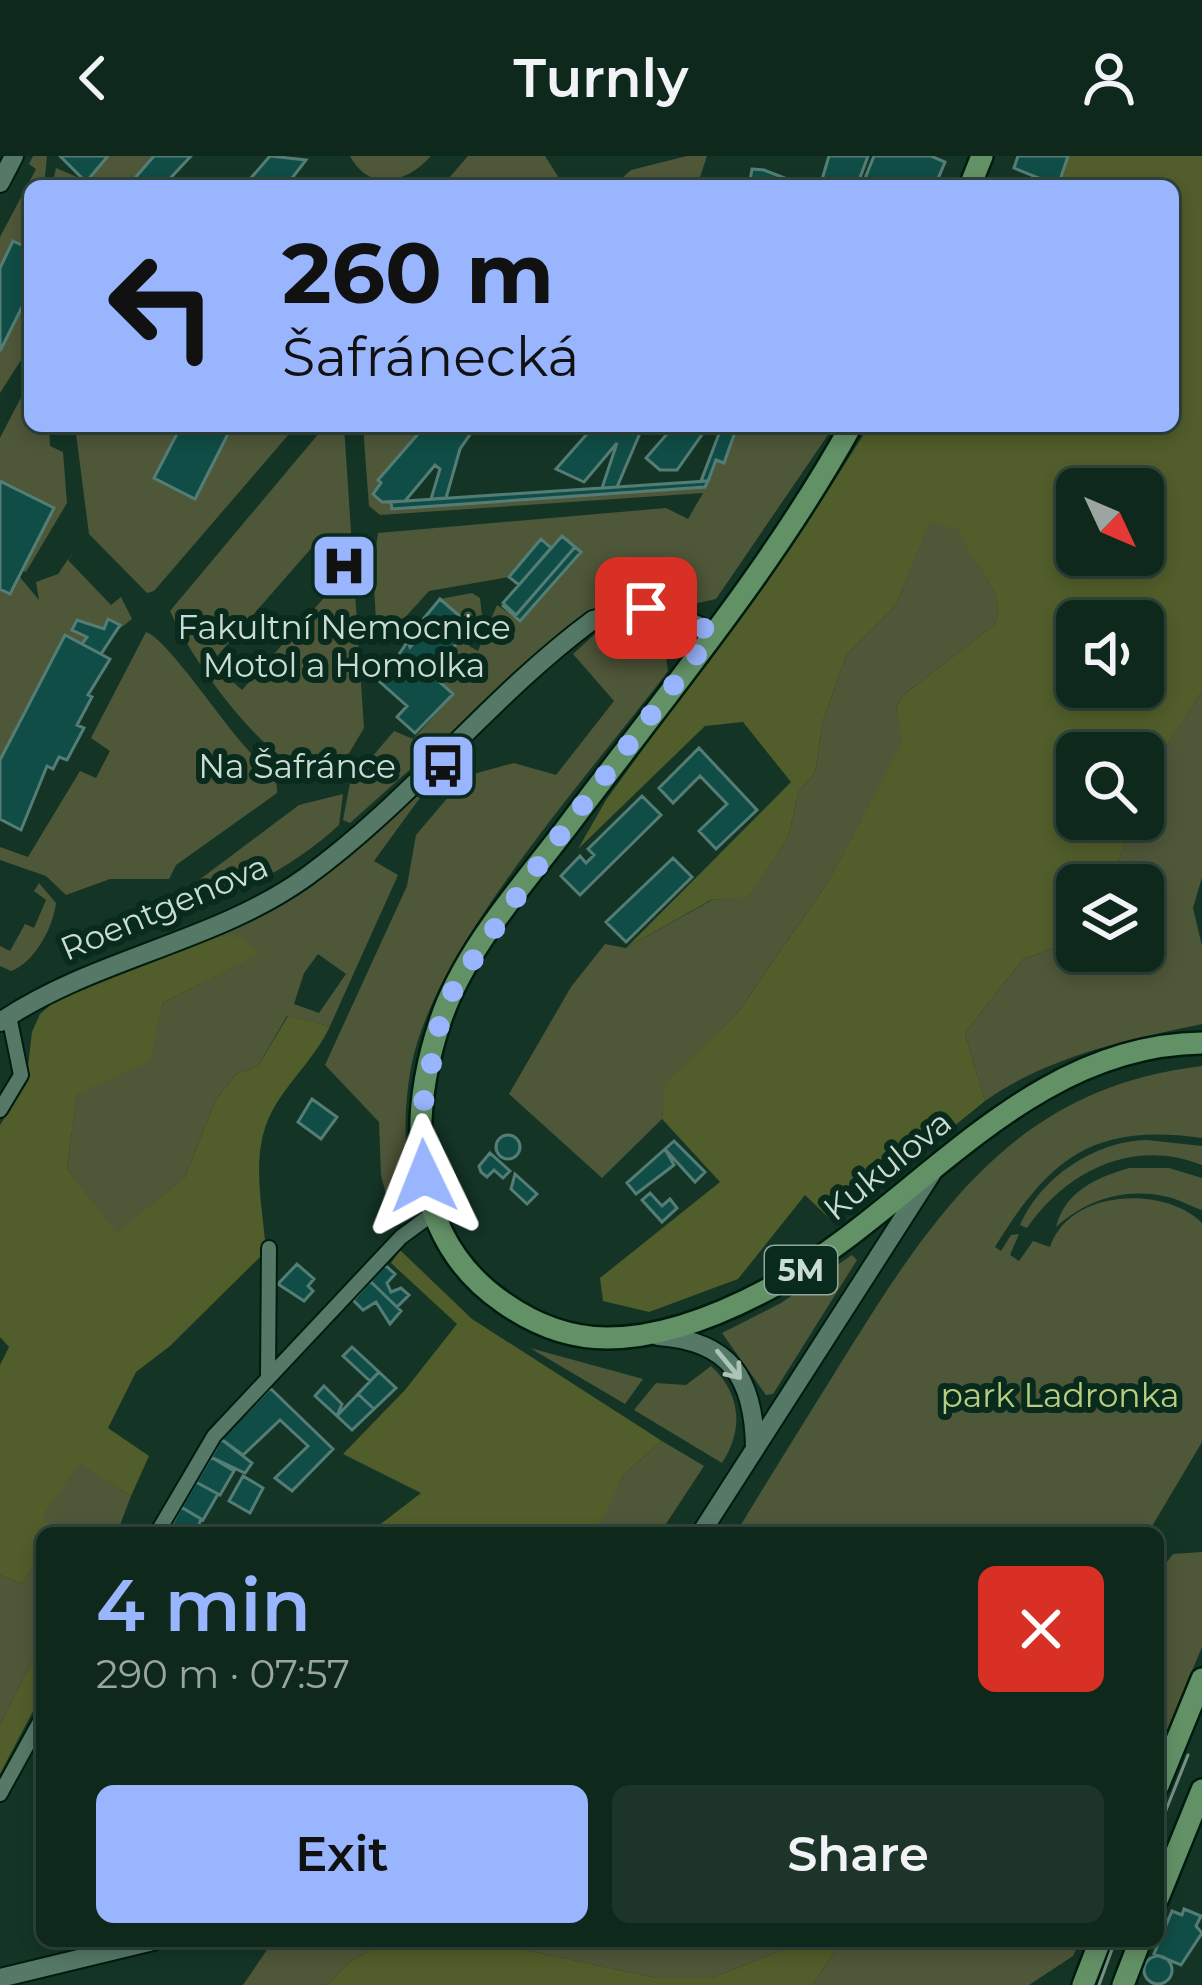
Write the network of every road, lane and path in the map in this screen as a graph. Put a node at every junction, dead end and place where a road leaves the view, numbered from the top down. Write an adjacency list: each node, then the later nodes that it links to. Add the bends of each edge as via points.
1 (14, 156): 2 (street)
2 (0, 183)
3 (847, 432): 4 (main road, Kukulova / 5M)
4 (713, 633): 5 (street, Roentgenova, via 646,608 593,620 305,878 59,985); 9 (main road, Kukulova / 5M, via 455,986 422,1110)
5 (4, 1019): 7 (street, Roentgenova, via 21,1075)
6 (1202, 1039): 8 (main road, Kukulova / 5M, via 1104,1060 1052,1082)
7 (0, 1111)
8 (935, 1169): 11 (main road, Kukulova / 5M, via 815,1262 737,1305); 13 (street)
9 (431, 1215): 11 (main road, Kukulova / 5M, via 461,1264 515,1311 583,1336); 12 (street)
10 (269, 1248): 12 (street)
11 (648, 1335): 13 (street, one-way to 13, via 715,1348 735,1366 755,1420)
12 (268, 1378): 14 (street, via 214,1436)
13 (755, 1449): 15 (street)
14 (161, 1527)
15 (705, 1527)
16 (1202, 1679): 18 (main road)
17 (36, 1729): 20 (street)
18 (1164, 1771)
19 (1202, 1790): 21 (main road)
20 (0, 1794)
21 (1164, 1883)
22 (128, 1947): 25 (street)
23 (1098, 1947): 27 (main road)
24 (1138, 1947): 26 (main road)
25 (0, 1978)
26 (1120, 1984)
27 (1083, 1985)

